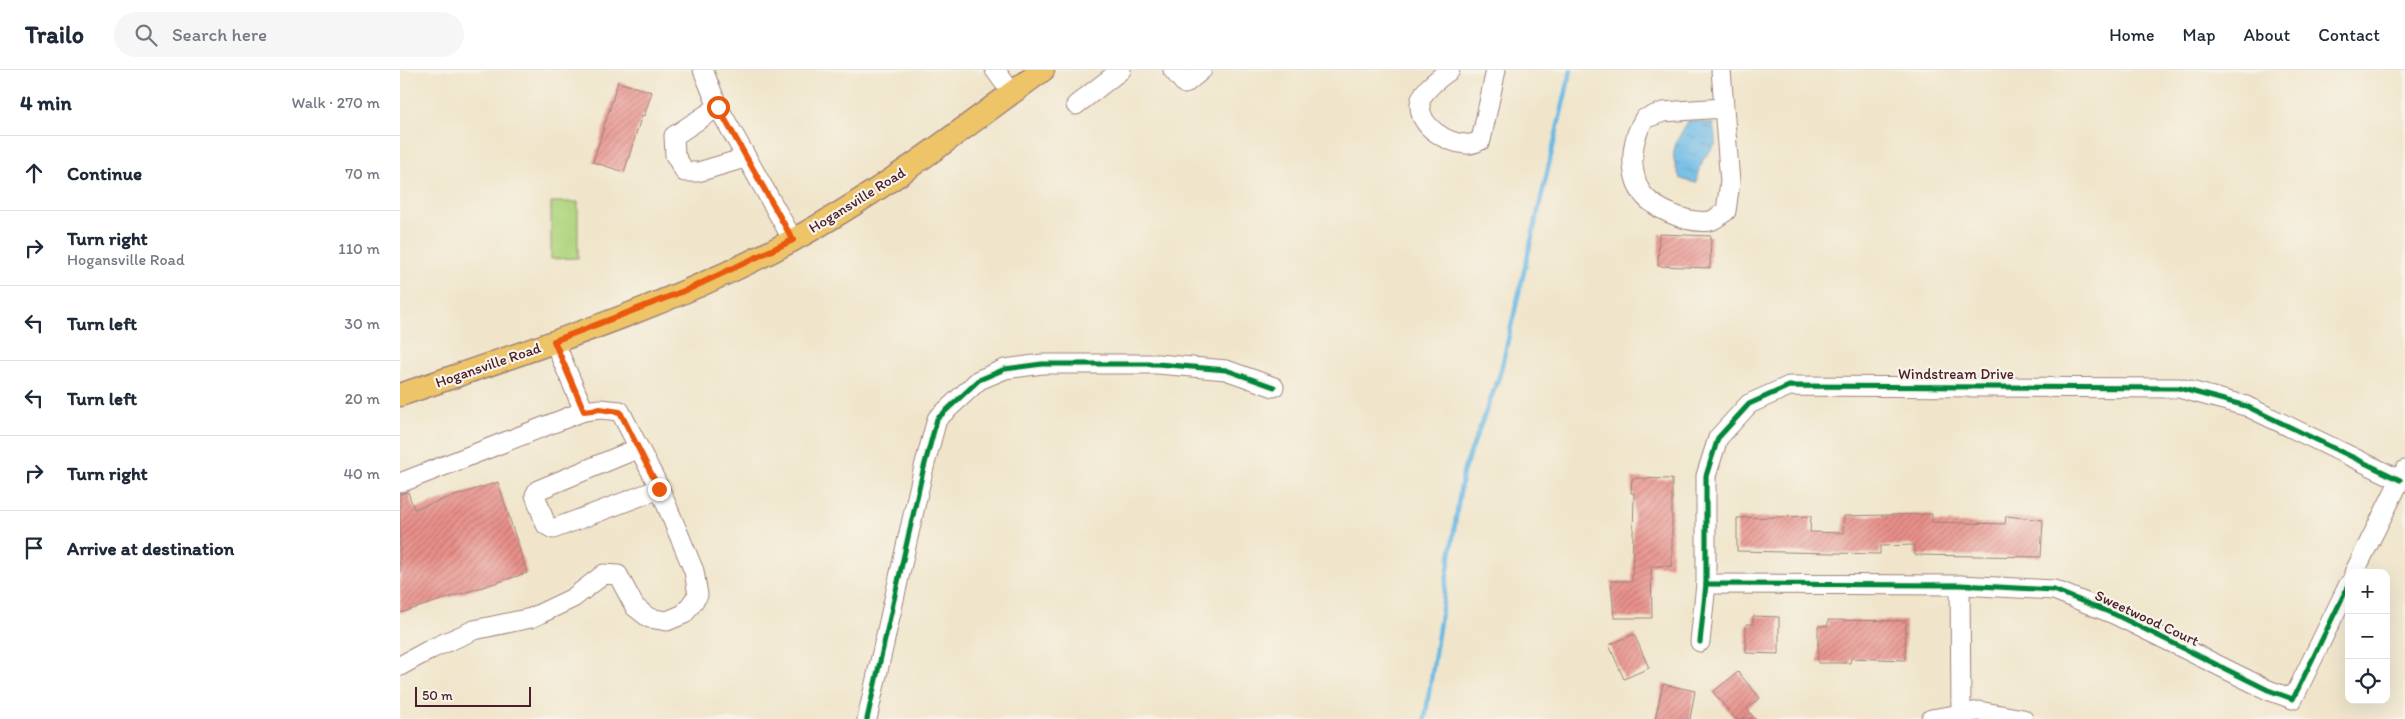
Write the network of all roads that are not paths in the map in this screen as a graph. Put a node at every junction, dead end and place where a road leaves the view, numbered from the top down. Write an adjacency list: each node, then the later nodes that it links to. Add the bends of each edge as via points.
1 (703, 70): 12 (street)
2 (995, 70): 10 (street)
3 (1044, 70): 10 (main road, Hogansville Road)
4 (1121, 70): 11 (street)
5 (1173, 70): 6 (street, via 1185,84)
6 (1202, 70)
7 (1450, 70): 8 (street, via 1426,90 1420,104 1425,122 1443,138 1468,145 1481,140)
8 (1496, 70)
9 (1721, 70): 13 (street)
10 (1012, 93): 15 (main road, Hogansville Road, via 864,198)
11 (1076, 105)
12 (718, 107): 14 (street); 14 (street, via 674,136 676,155 685,172 698,172)
13 (1724, 108): 13 (street, via 1663,112 1644,119 1635,134 1633,156 1638,186 1647,200 1686,220 1712,221 1726,210 1730,182)
14 (745, 158): 15 (street)
15 (793, 240): 16 (main road, Hogansville Road, via 689,289)
16 (554, 341): 18 (main road, Hogansville Road); 19 (street)
17 (1274, 387): 31 (street, via 1226,370 1158,364 1042,364 1005,369 979,380 937,419)
18 (400, 395)
19 (584, 411): 20 (street, via 620,412); 22 (street)
20 (639, 448): 23 (street); 23 (street, via 538,490 536,495 546,526 553,529)
21 (2402, 475): 24 (street); 25 (street, Windstream Drive, via 2246,406 2179,388 1789,386 1750,404 1718,438 1706,476)
22 (400, 483)
23 (659, 489): 29 (street, via 694,571 698,595 684,614 667,621 649,618 635,607 618,575 604,574 573,598 531,618 474,630)
24 (2356, 569)
25 (1706, 584): 26 (street, Sweetwood Court); 28 (street, Windstream Drive)
26 (1960, 585): 27 (street, Sweetwood Court, via 2054,590 2116,615 2268,690 2293,699); 30 (street)
27 (2345, 592)
28 (1700, 642)
29 (400, 666)
30 (1960, 714): 32 (street); 33 (street, via 1979,711)
31 (867, 719)
32 (1932, 719)
33 (2023, 719)

